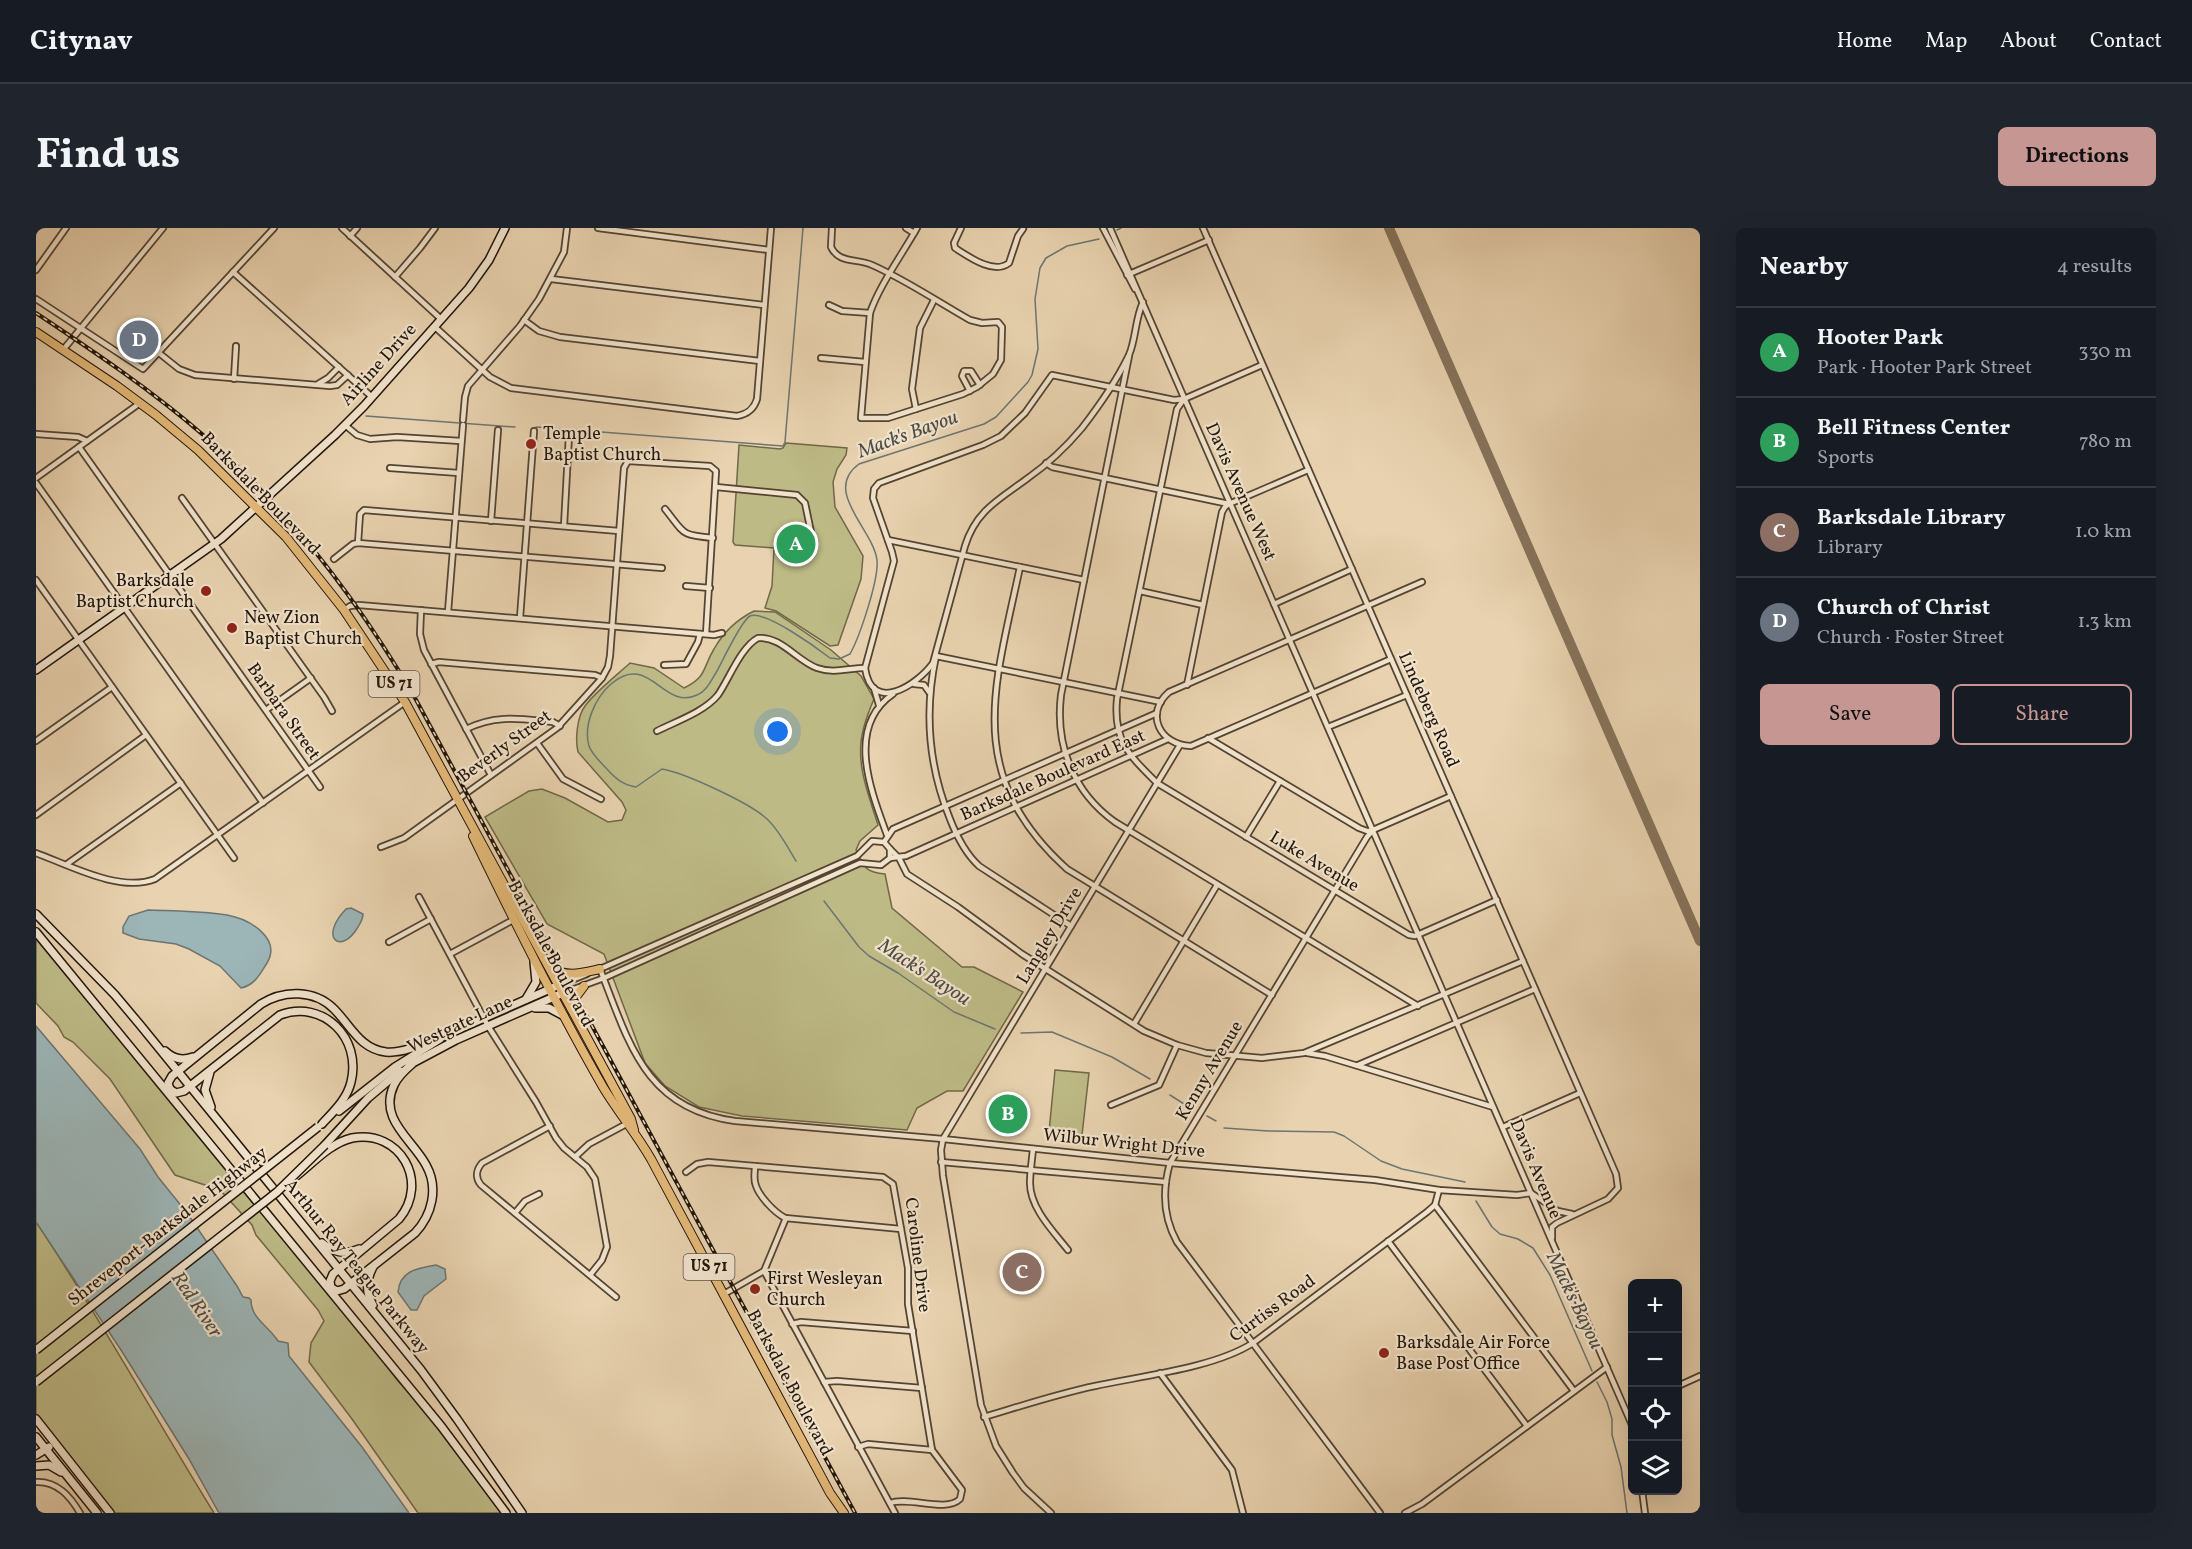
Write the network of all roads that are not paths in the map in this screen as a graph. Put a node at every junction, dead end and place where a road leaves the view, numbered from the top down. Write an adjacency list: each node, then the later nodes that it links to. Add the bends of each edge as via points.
1 (66, 228): 22 (street)
2 (163, 228): 37 (street)
3 (274, 228): 23 (street)
4 (342, 228): 19 (street)
5 (357, 228): 19 (street)
6 (435, 228): 26 (street)
7 (505, 228): 34 (main road, Airline Drive, via 481,273)
8 (567, 228): 27 (street, via 564,252)
9 (598, 228): 21 (street)
10 (771, 228): 21 (street)
11 (832, 228): 24 (street, via 831,244 836,255 866,262)
12 (906, 228): 18 (street)
13 (962, 228): 17 (street, via 955,248 984,264 1003,267 1009,263)
14 (1103, 228): 25 (street, Davis Avenue West)
15 (1110, 228): 25 (street, Davis Avenue West)
16 (1203, 228): 20 (street, Lindeberg Road)
17 (1024, 229)
18 (916, 230): 24 (street)
19 (350, 236): 26 (street)
20 (1209, 240): 25 (street); 46 (street, Lindeberg Road)
21 (769, 250): 31 (street)
22 (36, 270)
23 (233, 272): 41 (street); 47 (street)
24 (890, 275): 29 (street); 33 (street)
25 (1129, 275): 30 (street, Davis Avenue West)
26 (395, 276): 34 (street)
27 (550, 279): 31 (street); 35 (street)
28 (36, 299): 37 (street)
29 (934, 300): 52 (street, via 974,322 1000,323 1001,360); 59 (street, via 920,328 912,389)
30 (1143, 302): 42 (street); 57 (street, Davis Avenue West)
31 (764, 305): 44 (street)
32 (829, 306): 33 (street)
33 (870, 313): 45 (street)
34 (441, 319): 36 (main road, Airline Drive)
35 (524, 320): 44 (street, via 553,336); 48 (street)
36 (435, 327): 48 (street); 56 (main road, Airline Drive)
37 (80, 328): 40 (street); 41 (street, via 142,369)
38 (36, 332): 40 (main road, Barksdale Boulevard / US 71)
39 (236, 346): 50 (street)
40 (63, 350): 58 (main road, Barksdale Boulevard / US 71)
41 (159, 354): 50 (street, via 186,372)
42 (1130, 354): 53 (street); 54 (street)
43 (820, 358): 45 (street)
44 (760, 361): 48 (street, via 756,402 747,413 737,416 519,390 504,386)
45 (865, 362): 59 (street, via 861,418 888,418)
46 (1262, 365): 57 (street); 70 (street, Lindeberg Road)
47 (339, 367): 49 (street); 51 (street)
48 (481, 370): 66 (street, via 467,390)
49 (348, 375): 51 (street, via 333,386); 56 (street)
50 (234, 379): 51 (street)
51 (318, 384)
52 (980, 385): 55 (street); 55 (street, via 970,371 964,371 962,376)
53 (1110, 386): 54 (street); 68 (street, via 1083,427); 88 (street, via 1050,376 1025,413 1001,436 879,483 873,498)
54 (1124, 389): 57 (street); 73 (street)
55 (970, 391): 59 (street)
56 (372, 397): 60 (main road, Airline Drive)
57 (1184, 399): 76 (street, via 1177,409); 78 (street, Davis Avenue West)
58 (140, 403): 65 (street); 79 (main road, Barksdale Boulevard / US 71, via 198,450)
59 (916, 409)
60 (345, 425): 66 (street, via 370,439 392,436); 79 (main road, Airline Drive)
61 (498, 430): 82 (street)
62 (534, 431): 83 (street)
63 (36, 434): 65 (street)
64 (568, 435): 84 (street)
65 (87, 441): 67 (street)
66 (461, 441): 71 (street)
67 (79, 447): 72 (street); 99 (street, Barbara Street)
68 (1046, 463): 73 (street); 92 (street, via 990,505 972,528)
69 (390, 468): 71 (street)
70 (1308, 470): 78 (street); 98 (street, Lindeberg Road)
71 (459, 473): 81 (street)
72 (36, 478)
73 (1106, 478): 76 (street); 101 (street)
74 (36, 483): 109 (street)
75 (716, 487): 85 (street, Beverly Street, via 715,469 710,466 626,462); 86 (street, via 797,495 805,503); 87 (street)
76 (1160, 489): 78 (street); 105 (street)
77 (182, 498): 90 (street)
78 (1229, 504): 106 (street, Davis Avenue West); 107 (street, via 1222,512)
79 (256, 507): 90 (main road, Airline Drive); 110 (main road, Barksdale Boulevard / US 71)
80 (665, 509): 87 (street, via 686,534)
81 (455, 518): 82 (street); 89 (street, via 367,510 361,512); 91 (street)
82 (491, 521): 83 (street)
83 (527, 524): 84 (street); 93 (street)
84 (564, 526): 85 (street)
85 (619, 531): 95 (street, Beverly Street)
86 (811, 531)
87 (713, 538): 104 (street)
88 (888, 540): 92 (street); 124 (street, via 893,569)
89 (358, 543): 91 (street); 94 (street)
90 (215, 544): 99 (main road, Airline Drive); 127 (street)
91 (453, 551): 93 (street); 112 (street)
92 (962, 555): 96 (street); 120 (street)
93 (524, 557): 95 (street); 113 (street)
94 (334, 559)
95 (617, 565): 97 (street); 114 (street, Beverly Street)
96 (1020, 567): 101 (street); 125 (street)
97 (662, 568)
98 (1352, 569): 106 (street); 108 (street, Lindeberg Road)
99 (170, 576): 109 (main road, Airline Drive); 142 (street, Barbara Street)
100 (36, 580): 118 (street)
101 (1084, 580): 129 (street)
102 (1422, 582): 108 (street)
103 (686, 586): 104 (street)
104 (710, 588): 117 (street)
105 (1140, 591): 107 (street); 135 (street)
106 (1274, 604): 119 (street, Davis Avenue West)
107 (1203, 605): 130 (street)
108 (1368, 606): 119 (street); 121 (street, Lindeberg Road)
109 (124, 608): 118 (main road, Airline Drive); 169 (street)
110 (344, 610): 111 (street, via 356,605); 139 (main road, Barksdale Boulevard / US 71)
111 (422, 610): 112 (street); 122 (street, via 421,642)
112 (447, 612): 113 (street)
113 (520, 618): 114 (street)
114 (612, 626): 116 (street); 128 (street, Beverly Street, via 609,663)
115 (722, 633): 117 (street)
116 (700, 634): 117 (street); 123 (street, via 686,664)
117 (706, 634)
118 (79, 640): 126 (main road, Airline Drive); 133 (street)
119 (1290, 640): 130 (street); 136 (street, Davis Avenue West)
120 (936, 656): 125 (street); 132 (street, via 927,671); 137 (street)
121 (1391, 659): 136 (street); 138 (street, Lindeberg Road)
122 (431, 664): 128 (street); 147 (street)
123 (664, 665)
124 (865, 668): 131 (street); 149 (street, via 817,668 771,639 758,638 750,644 717,696 699,710)
125 (999, 669): 129 (street); 160 (street, via 994,729)
126 (36, 670)
127 (311, 678): 142 (street); 143 (street)
128 (602, 678): 145 (street, Beverly Street)
129 (1063, 682): 135 (street); 156 (street, via 1059,718)
130 (1187, 685): 140 (street, via 1170,692)
131 (873, 686): 134 (street, via 884,693); 141 (street)
132 (909, 686): 134 (street); 137 (street, via 921,684)
133 (112, 687): 150 (street); 153 (street)
134 (895, 693): 141 (street)
135 (1118, 693): 140 (street); 148 (street)
136 (1313, 693): 146 (street, Davis Avenue West); 151 (street)
137 (929, 694): 170 (street, via 931,752)
138 (1407, 695): 146 (street); 166 (street, Lindeberg Road)
139 (405, 702): 158 (street); 167 (main road, Barksdale Boulevard / US 71)
140 (1161, 702): 144 (street)
141 (879, 705): 178 (street, via 868,727 866,757 874,799)
142 (266, 710): 158 (street, Barbara Street)
143 (332, 711)
144 (1158, 712): 148 (street); 152 (street, via 1160,729)
145 (560, 726): 147 (street, via 553,722 499,718); 154 (street, Beverly Street)
146 (1328, 727): 175 (street, Davis Avenue West)
147 (466, 729): 159 (street)
148 (1118, 730): 156 (street); 157 (street)
149 (657, 731)
150 (146, 735): 163 (street); 172 (street)
151 (1208, 738): 155 (street, via 1191,746); 162 (street)
152 (1168, 739): 155 (street, Barksdale Boulevard East); 157 (street, Barksdale Boulevard East)
153 (36, 741)
154 (537, 743): 159 (street, Beverly Street); 168 (street, via 563,779)
155 (1180, 745): 164 (street, Langley Drive)
156 (1064, 753): 160 (street); 161 (street)
157 (1130, 756): 161 (street, Barksdale Boulevard East); 164 (street, Luke Avenue)
158 (308, 770): 165 (street, Barbara Street); 169 (street)
159 (491, 775): 167 (street, Beverly Street)
160 (1004, 780): 170 (street); 171 (street)
161 (1077, 780): 171 (street, Barksdale Boulevard East); 174 (street, via 1095,807)
162 (1280, 781): 175 (street, via 1359,828); 179 (street)
163 (181, 783): 177 (street); 188 (street)
164 (1157, 783): 174 (street, Langley Drive); 179 (street, Luke Avenue)
165 (320, 787)
166 (1451, 796): 175 (street); 194 (street, Lindeberg Road)
167 (457, 799): 173 (main road, Barksdale Boulevard / US 71); 182 (street, Beverly Street, via 404,838)
168 (601, 799)
169 (263, 803): 177 (street)
170 (945, 806): 176 (street); 178 (street)
171 (1016, 807): 176 (street, Barksdale Boulevard East); 191 (street, via 1053,857)
172 (36, 815)
173 (466, 818): 196 (main road, Barksdale Boulevard / US 71); 198 (main road, Barksdale Boulevard / US 71)
174 (1128, 831): 190 (street); 191 (street, Langley Drive)
175 (1372, 831): 192 (street, Kenny Avenue); 201 (street, Davis Avenue)
176 (956, 834): 187 (street, Barksdale Boulevard East); 199 (street, via 979,866)
177 (217, 835): 185 (street); 188 (street, via 151,881 131,884)
178 (887, 835): 180 (street)
179 (1246, 837): 192 (street, Luke Avenue)
180 (884, 842): 181 (street, via 875,840); 183 (street)
181 (866, 846): 189 (street, via 865,857); 209 (street, via 861,854 840,864)
182 (381, 847)
183 (890, 849): 186 (street); 187 (street)
184 (36, 853): 188 (street)
185 (234, 858)
186 (890, 858): 187 (street, Barksdale Boulevard East); 189 (street, via 881,865)
187 (899, 858): 210 (street, via 907,874)
188 (67, 864)
189 (872, 865): 211 (street, via 860,863)
190 (1217, 885): 202 (street); 203 (street)
191 (1095, 887): 199 (street, Langley Drive); 203 (street)
192 (1335, 890): 201 (street, Luke Avenue, via 1409,935); 202 (street, Kenny Avenue)
193 (419, 897): 197 (street)
194 (1497, 900): 201 (street); 207 (street, Lindeberg Road)
195 (36, 914): 227 (main road, Arthur Ray Teague Parkway)
196 (522, 916): 198 (main road); 208 (main road, Barksdale Boulevard / US 71)
197 (431, 919): 204 (street); 205 (street)
198 (513, 920): 205 (street); 206 (main road, Barksdale Boulevard / US 71)
199 (1071, 927): 210 (street, Langley Drive)
200 (36, 932): 240 (main road, Arthur Ray Teague Parkway)
201 (1418, 934): 216 (street, Davis Avenue)
202 (1307, 938): 217 (street, Kenny Avenue); 220 (street)
203 (1183, 940): 217 (street); 226 (street)
204 (389, 942)
205 (450, 954): 224 (street)
206 (532, 957): 213 (main road, Barksdale Boulevard / US 71); 219 (main road, via 536,982)
207 (1523, 961): 215 (street, Lindeberg Road); 216 (street)
208 (548, 966): 209 (main road, via 571,975); 214 (main road, Barksdale Boulevard / US 71)
209 (600, 969): 211 (street, Wilbur Wright Drive); 214 (street)
210 (1046, 969): 226 (street); 252 (street, Langley Drive)
211 (604, 978): 212 (street); 252 (street, Wilbur Wright Drive, via 644,1070 669,1096 693,1110 735,1121)
212 (584, 986): 214 (street); 223 (main road, via 575,998)
213 (550, 989): 214 (main road, Westgate Lane); 218 (main road, Barksdale Boulevard / US 71); 219 (main road, Westgate Lane)
214 (561, 989): 218 (main road, Westgate Lane); 223 (main road, Barksdale Boulevard / US 71)
215 (1535, 989): 225 (street); 243 (street, Lindeberg Road)
216 (1445, 994): 220 (street); 225 (street, Davis Avenue)
217 (1272, 995): 233 (street, Kenny Avenue)
218 (555, 997): 221 (main road, Westgate Lane); 222 (main road, Barksdale Boulevard / US 71)
219 (522, 1002): 224 (main road, Westgate Lane)
220 (1418, 1006): 231 (street)
221 (529, 1009): 222 (main road, via 549,1008); 228 (main road, Westgate Lane)
222 (565, 1016): 237 (main road, Barksdale Boulevard / US 71)
223 (576, 1017): 234 (main road, Barksdale Boulevard / US 71)
224 (484, 1018): 228 (street); 229 (main road, Westgate Lane)
225 (1457, 1022): 236 (street); 246 (street, Davis Avenue)
226 (1134, 1024): 230 (street)
227 (141, 1026): 232 (main road, via 172,1057 185,1060); 239 (main road, Arthur Ray Teague Parkway)
228 (488, 1026): 235 (main road, Westgate Lane); 250 (street)
229 (461, 1028): 232 (main road, via 402,1050 375,1050 358,1040 327,1004 311,996 292,994 261,1004); 249 (main road, Westgate Lane, via 395,1066)
230 (1177, 1045): 233 (street); 245 (street, via 1159,1085)
231 (1304, 1053): 233 (street, via 1273,1058); 236 (street)
232 (198, 1055): 239 (main road)
233 (1235, 1057): 257 (street, Kenny Avenue)
234 (601, 1063): 237 (main road); 247 (main road, Barksdale Boulevard / US 71)
235 (412, 1064): 253 (main road, Westgate Lane, via 376,1090); 275 (main road, via 394,1084 391,1111 402,1135 426,1165 432,1202 420,1228)
236 (1357, 1066): 246 (street)
237 (592, 1067): 247 (main road, Barksdale Boulevard / US 71)
238 (212, 1069): 241 (main road); 248 (main road, via 206,1095); 249 (main road, via 280,1016 303,1011 328,1018 348,1042 353,1075 344,1099)
239 (177, 1071): 241 (main road, Arthur Ray Teague Parkway); 242 (main road, via 170,1078)
240 (161, 1083): 242 (main road); 244 (main road, Arthur Ray Teague Parkway)
241 (190, 1087): 242 (main road, via 180,1093); 248 (main road, Arthur Ray Teague Parkway)
242 (169, 1088): 244 (main road)
243 (1580, 1093): 251 (street); 267 (street, Lindeberg Road, via 1618,1185 1608,1199)
244 (172, 1097): 279 (main road, Arthur Ray Teague Parkway)
245 (1111, 1105)
246 (1493, 1107): 251 (street, Davis Avenue)
247 (630, 1122): 255 (street, via 589,1144); 282 (main road, Barksdale Boulevard / US 71)
248 (221, 1124): 270 (main road, Arthur Ray Teague Parkway)
249 (320, 1126): 289 (main road, Shreveport-Barksdale Highway, bridge)
250 (550, 1126): 255 (street, via 561,1145); 266 (street, via 482,1163 477,1173 481,1185)
251 (1503, 1127): 263 (street, Davis Avenue)
252 (943, 1139): 254 (street, Wilbur Wright Drive); 256 (street)
253 (327, 1147): 272 (main road, via 351,1138 376,1139 396,1149 410,1169 412,1187 405,1213); 293 (main road, Westgate Lane, bridge, via 277,1192)
254 (1033, 1149): 257 (street, Wilbur Wright Drive); 259 (street)
255 (575, 1157): 278 (street, via 595,1179 606,1238 604,1256)
256 (941, 1162): 259 (street); 300 (street)
257 (1170, 1163): 261 (street, Kenny Avenue); 262 (street, Wilbur Wright Drive, via 1375,1180)
258 (755, 1166): 260 (street, Caroline Drive, via 705,1162); 268 (street, via 757,1189); 269 (street, Caroline Drive, via 887,1178 894,1187)
259 (1031, 1171): 261 (street); 274 (street, via 1030,1189 1037,1207)
260 (686, 1172)
261 (1166, 1182): 288 (street, Kenny Avenue, via 1165,1211 1172,1234)
262 (1439, 1190): 263 (street, Wilbur Wright Drive); 265 (street)
263 (1531, 1193): 267 (street, via 1558,1211); 273 (street, Davis Avenue)
264 (539, 1194): 266 (street)
265 (1435, 1205): 271 (street, Curtiss Road); 297 (street)
266 (514, 1213): 278 (street)
267 (1577, 1213): 273 (street, via 1554,1225)
268 (786, 1218): 269 (street); 277 (street)
269 (902, 1229): 287 (street, Caroline Drive)
270 (310, 1234): 272 (main road, via 340,1252 355,1251); 276 (main road, Arthur Ray Teague Parkway)
271 (1388, 1241): 288 (street, Curtiss Road); 302 (street)
272 (371, 1242): 276 (main road)
273 (1553, 1243): 290 (street, Davis Avenue)
274 (1068, 1250)
275 (375, 1265): 280 (main road); 286 (main road, via 367,1291)
276 (339, 1269): 280 (main road, Arthur Ray Teague Parkway); 281 (main road, via 330,1277)
277 (764, 1271): 282 (street); 285 (street)
278 (590, 1275): 284 (street)
279 (324, 1282): 281 (main road); 283 (main road, Arthur Ray Teague Parkway)
280 (351, 1284): 281 (main road, via 341,1291); 286 (main road, Arthur Ray Teague Parkway)
281 (331, 1288): 283 (main road)
282 (724, 1294): 312 (main road, Barksdale Boulevard / US 71)
283 (335, 1296): 318 (main road, Arthur Ray Teague Parkway)
284 (616, 1297)
285 (792, 1324): 287 (street); 294 (street)
286 (387, 1327): 319 (main road, Arthur Ray Teague Parkway, via 458,1419)
287 (913, 1331): 296 (street, Caroline Drive)
288 (1253, 1343): 291 (street, Curtiss Road, via 1227,1356); 325 (street, Kenny Avenue)
289 (36, 1350)
290 (1607, 1367): 297 (street); 298 (street, Davis Avenue)
291 (1160, 1373): 300 (street, Curtiss Road, via 1073,1391); 324 (street, via 1232,1470)
292 (1700, 1376): 295 (street)
293 (36, 1382)
294 (824, 1382): 296 (street); 305 (street)
295 (1682, 1384)
296 (922, 1388): 307 (street, Caroline Drive)
297 (1574, 1391): 302 (street)
298 (1626, 1408): 299 (street, Davis Avenue)
299 (1628, 1414)
300 (984, 1417): 323 (street, via 1012,1473)
301 (36, 1419): 304 (main road)
302 (1527, 1425): 326 (street)
303 (36, 1437): 306 (main road)
304 (55, 1443): 306 (main road); 317 (main road)
305 (858, 1447): 307 (street, via 868,1444); 314 (street)
306 (46, 1449): 308 (main road); 309 (main road); 311 (main road)
307 (932, 1450): 314 (street, Caroline Drive, via 959,1484 962,1495 957,1502)
308 (36, 1455)
309 (36, 1464): 311 (main road, via 53,1466)
310 (36, 1482): 315 (street, via 64,1492)
311 (75, 1484): 316 (main road)
312 (830, 1493): 320 (main road, Barksdale Boulevard / US 71); 321 (main road, Barksdale Boulevard / US 71)
313 (1643, 1495): 327 (street)
314 (890, 1503): 322 (street)
315 (80, 1513)
316 (97, 1513)
317 (110, 1513)
318 (507, 1513)
319 (522, 1513)
320 (838, 1513)
321 (844, 1513)
322 (895, 1513)
323 (1051, 1513)
324 (1243, 1513)
325 (1380, 1513)
326 (1405, 1513)
327 (1646, 1513)

